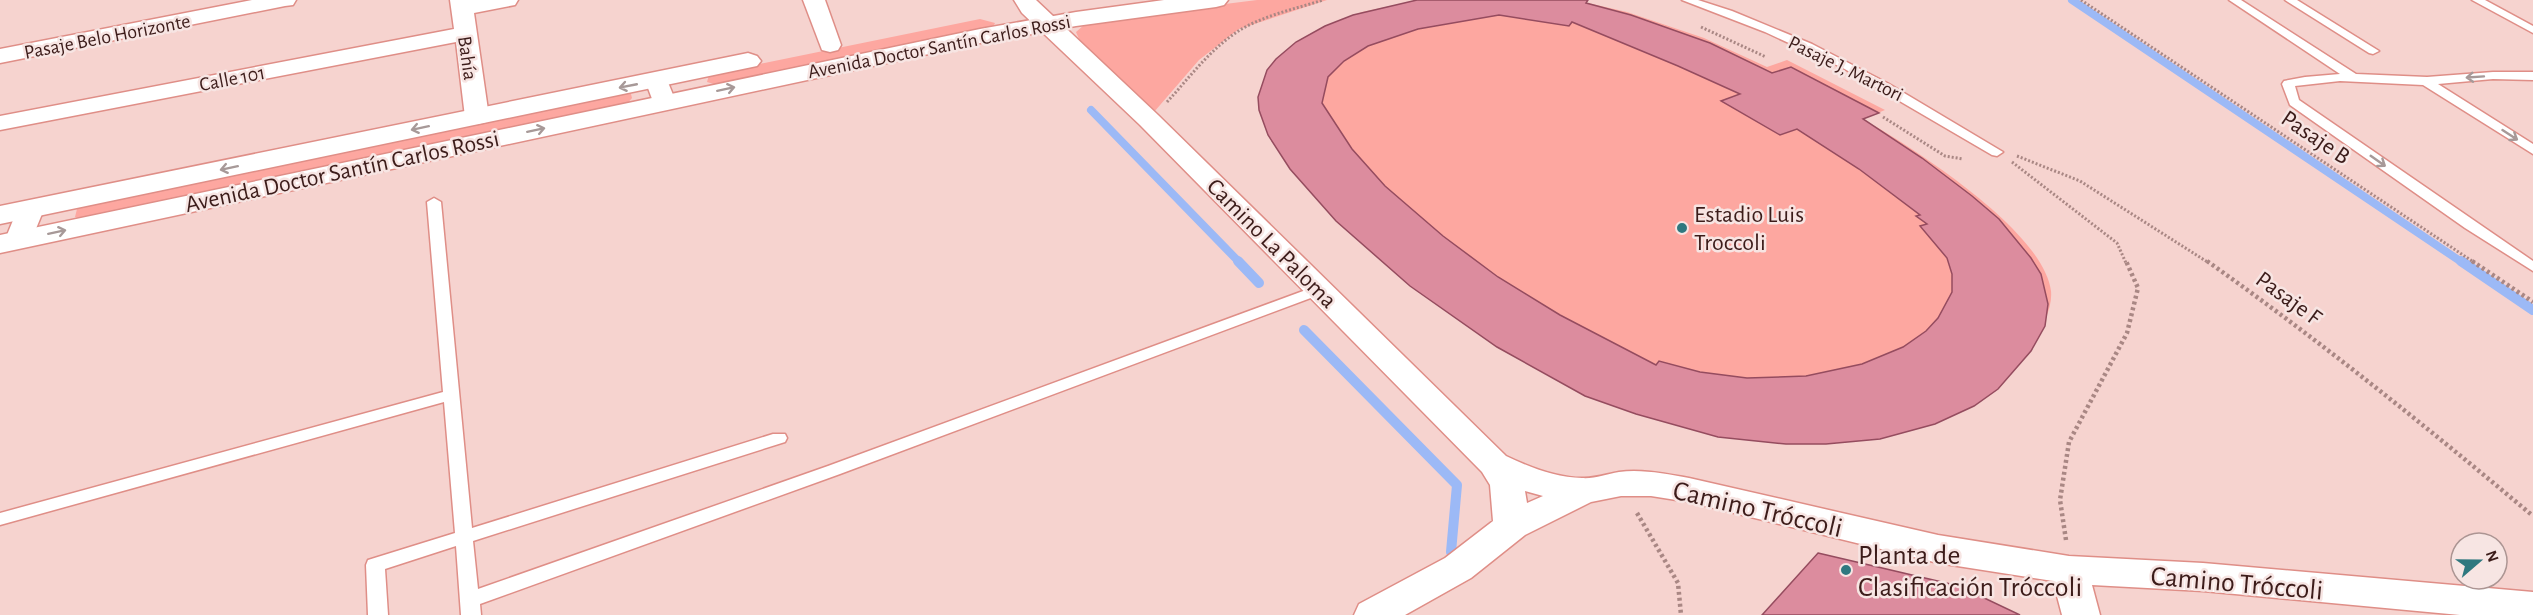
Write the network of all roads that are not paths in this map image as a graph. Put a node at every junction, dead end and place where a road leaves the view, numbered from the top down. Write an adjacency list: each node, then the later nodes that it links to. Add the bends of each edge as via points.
1 (285, 0): 17 (street, Pasaje Belo Horizonte)
2 (507, 0): 11 (street)
3 (814, 0): 15 (street)
4 (1086, 0): 12 (street, Avenida Doctor Santín Carlos Rossi)
5 (1145, 0): 12 (street, via 1068,14)
6 (1215, 0): 12 (street, Avenida Doctor Santín Carlos Rossi)
7 (1687, 0): 25 (lane, Pasaje J, Martori, via 1824,54 1901,94)
8 (2234, 0): 19 (lane)
9 (2290, 0): 16 (lane)
10 (2477, 0): 13 (lane)
11 (462, 4): 14 (street, Bahía)
12 (1034, 10): 15 (street, Avenida Doctor Santín Carlos Rossi); 21 (street, Avenida Doctor Santín Carlos Rossi, one-way to 12); 31 (street, Camino La Paloma)
13 (2533, 30)
14 (464, 34): 22 (street, Bahía); 23 (street, Calle 101)
15 (830, 45): 21 (street, Avenida Doctor Santín Carlos Rossi)
16 (2373, 51)
17 (0, 56)
18 (2533, 76): 20 (lane, one-way to 20)
19 (2355, 79): 20 (lane); 30 (lane, one-way to 30, via 2308,78 2288,84 2294,102)
20 (2426, 81): 24 (lane, one-way to 24)
21 (660, 91): 22 (street, Avenida Doctor Santín Carlos Rossi, one-way to 22); 29 (street, Avenida Doctor Santín Carlos Rossi, one-way to 21)
22 (477, 117): 27 (street, Avenida Doctor Santín Carlos Rossi, one-way to 27)
23 (0, 123)
24 (2533, 150)
25 (1997, 152)
26 (434, 202): 32 (lane)
27 (30, 209): 28 (street, Avenida Doctor Santín Carlos Rossi); 29 (street, Avenida Doctor Santín Carlos Rossi)
28 (0, 215)
29 (10, 242)
30 (2533, 267)
31 (1319, 290): 34 (street, Camino La Paloma); 40 (lane)
32 (451, 395): 36 (lane); 38 (lane)
33 (779, 438): 38 (lane)
34 (1494, 464): 35 (street, Camino La Paloma, via 1516,476); 37 (street, Camino La Paloma, via 1507,485)
35 (1583, 491): 37 (street, Camino Tróccoli); 39 (street, Camino Tróccoli, via 1621,484 1689,490 1938,549)
36 (0, 519)
37 (1512, 526): 43 (street, Camino Tróccoli, via 1458,568)
38 (463, 537): 40 (lane); 42 (lane, via 375,565)
39 (2069, 570): 41 (street, Camino Tróccoli, via 2204,577); 44 (street)
40 (470, 607)
41 (2533, 607)
42 (378, 615)
43 (1373, 615)
44 (2081, 615)

